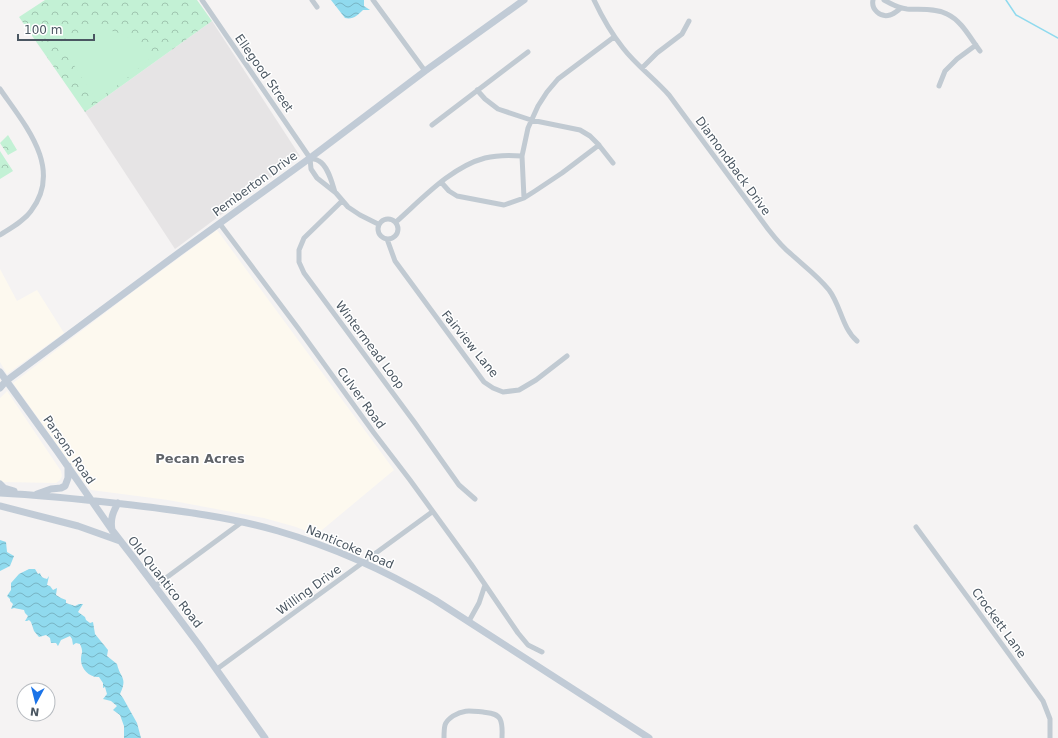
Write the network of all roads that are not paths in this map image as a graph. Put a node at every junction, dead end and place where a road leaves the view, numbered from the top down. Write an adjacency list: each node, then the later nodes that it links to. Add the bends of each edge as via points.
1 (202, 0): 24 (street, Ellegood Street)
2 (312, 0): 8 (street)
3 (373, 0): 16 (street)
4 (524, 0): 16 (street, Pemberton Drive)
5 (594, 0): 11 (street, Diamondback Drive)
6 (872, 0): 9 (street, via 875,11 880,15 888,16)
7 (884, 0): 9 (street)
8 (317, 6)
9 (901, 8): 12 (street, via 947,14 960,24)
10 (689, 21): 15 (street, via 682,34)
11 (614, 37): 15 (street, Diamondback Drive); 20 (street, via 558,79 542,99)
12 (976, 45): 13 (street); 17 (street, via 944,71)
13 (980, 51)
14 (528, 52): 19 (street)
15 (642, 68): 35 (street, Diamondback Drive, via 669,95 774,237 816,275 830,292 838,304 849,332)
16 (425, 71): 24 (street, Pemberton Drive)
17 (939, 86)
18 (0, 89): 33 (street, via 31,135 42,157 45,173 39,198 31,211)
19 (477, 90): 20 (street, via 498,109); 21 (street)
20 (531, 120): 22 (street, via 580,130); 23 (street)
21 (432, 124)
22 (599, 145): 25 (street); 28 (street)
23 (522, 156): 26 (street, via 499,156 477,160); 28 (street)
24 (310, 158): 27 (street, via 315,176); 27 (street, via 320,161 324,166); 31 (street, Pemberton Drive)
25 (613, 163)
26 (441, 182): 28 (street, via 457,196 487,202 504,205); 30 (street)
27 (336, 193): 29 (street)
28 (524, 198)
29 (342, 201): 32 (street, via 360,215); 46 (street, Wintermead Loop, via 304,238 299,250 299,262 304,273 459,485)
30 (396, 222): 32 (street, via 386,218); 34 (street, via 397,233 394,238)
31 (220, 224): 38 (street, Pemberton Drive); 49 (street, Culver Road)
32 (378, 224): 34 (street, via 378,233)
33 (0, 235)
34 (387, 239): 36 (street, Fairview Lane, via 395,261 484,382 493,388 504,392 519,390)
35 (857, 341)
36 (568, 356)
37 (0, 372): 38 (street, Parsons Road)
38 (6, 381): 39 (street, Pemberton Drive); 40 (street, Parsons Road)
39 (0, 388)
40 (68, 466): 44 (street, via 65,486); 45 (street, Parsons Road)
41 (0, 484): 43 (street)
42 (0, 493): 43 (street, Nanticoke Road)
43 (20, 494): 44 (street, Nanticoke Road)
44 (34, 495): 45 (street, Nanticoke Road)
45 (91, 500): 47 (street, Nanticoke Road); 52 (street, Parsons Road)
46 (475, 500)
47 (118, 503): 50 (street, Nanticoke Road); 52 (street, via 112,517)
48 (0, 506): 53 (street, Old Quantico Road, via 78,526)
49 (432, 512): 54 (street, Willing Drive); 55 (street, Culver Road)
50 (242, 522): 54 (street, Nanticoke Road, via 312,542); 56 (street)
51 (916, 527): 64 (street, Crockett Lane, via 1043,701 1050,718)
52 (112, 530): 53 (street, Parsons Road)
53 (120, 541): 56 (street, Old Quantico Road)
54 (363, 563): 57 (street, Nanticoke Road, via 411,586); 59 (street, Willing Drive)
55 (485, 585): 57 (street); 58 (street, Culver Road, via 528,645)
56 (155, 586): 59 (street, Old Quantico Road)
57 (469, 621): 63 (street, Nanticoke Road)
58 (542, 652)
59 (216, 670): 60 (street, Old Quantico Road)
60 (265, 738)
61 (444, 738): 62 (street, via 447,722 462,711 471,710 496,715 500,719)
62 (502, 738)
63 (649, 738)
64 (1050, 738)

